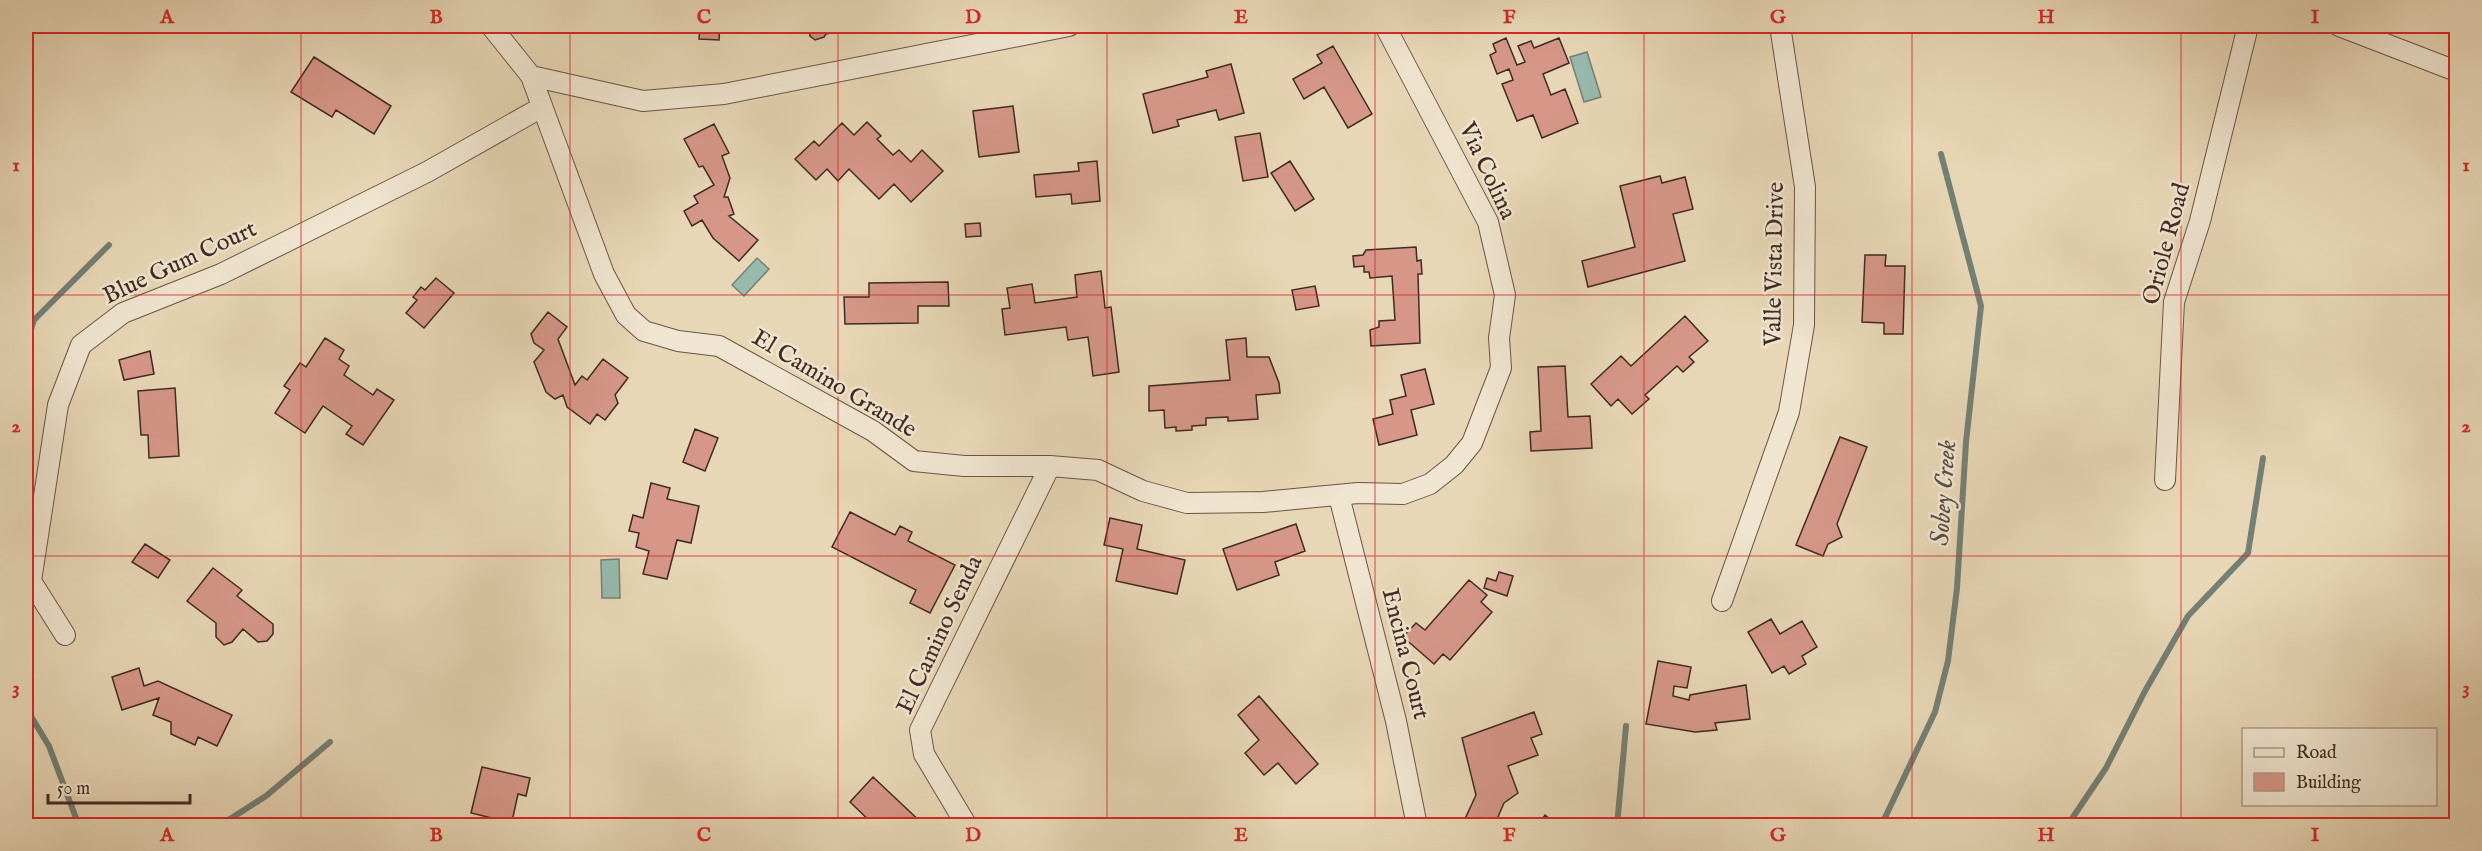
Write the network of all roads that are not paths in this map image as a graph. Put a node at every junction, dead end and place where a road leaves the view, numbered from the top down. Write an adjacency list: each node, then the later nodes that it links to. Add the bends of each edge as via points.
1 (491, 26): 8 (street, El Camino Grande)
2 (1069, 26): 8 (street, via 724,94 643,100)
3 (1385, 26): 12 (street, Via Colina, via 1488,222 1505,295 1499,338 1501,368 1472,443 1454,465 1430,484 1403,494)
4 (1780, 26): 13 (street, Valle Vista Drive, via 1805,187 1804,325 1790,412)
5 (2248, 26): 11 (street, Oriole Road, via 2200,221 2174,302)
6 (2339, 26): 7 (street)
7 (2457, 71)
8 (531, 76): 9 (street, El Camino Grande)
9 (542, 107): 10 (street, El Camino Grande, via 604,274 626,315 644,331 678,341 719,346 873,431 914,461 964,466); 14 (street, Blue Gum Court, via 427,172 232,269 123,313 81,345 58,405 32,581)
10 (1050, 466): 12 (street, El Camino Grande, via 1098,470 1143,491 1187,503); 15 (street, El Camino Senda, via 920,730 924,754)
11 (2166, 480)
12 (1339, 496): 16 (street, Encina Court, via 1396,721)
13 (1722, 601)
14 (65, 635)
15 (967, 825)
16 (1416, 825)

